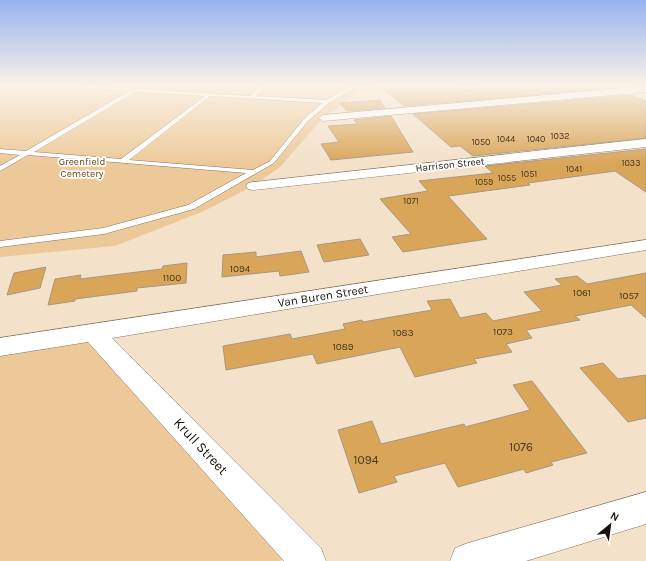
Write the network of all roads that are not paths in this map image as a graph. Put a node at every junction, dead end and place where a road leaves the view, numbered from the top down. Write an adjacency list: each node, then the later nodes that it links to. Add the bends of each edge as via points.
1 (98, 111): 8 (lane)
2 (188, 111): 9 (lane)
3 (316, 111): 11 (lane, via 272,162)
4 (399, 111): 5 (street)
5 (323, 118)
6 (646, 143): 11 (street, Harrison Street)
7 (0, 151): 8 (lane)
8 (27, 153): 9 (lane); 10 (lane)
9 (123, 161): 11 (lane)
10 (0, 169)
11 (253, 179): 12 (lane, via 191,207 104,231)
12 (0, 244)
13 (646, 245): 14 (street, Van Buren Street)
14 (93, 332): 15 (street, Van Buren Street); 17 (street, Krull Street)
15 (0, 347)
16 (646, 508): 18 (street)
17 (308, 561)
18 (468, 561)

